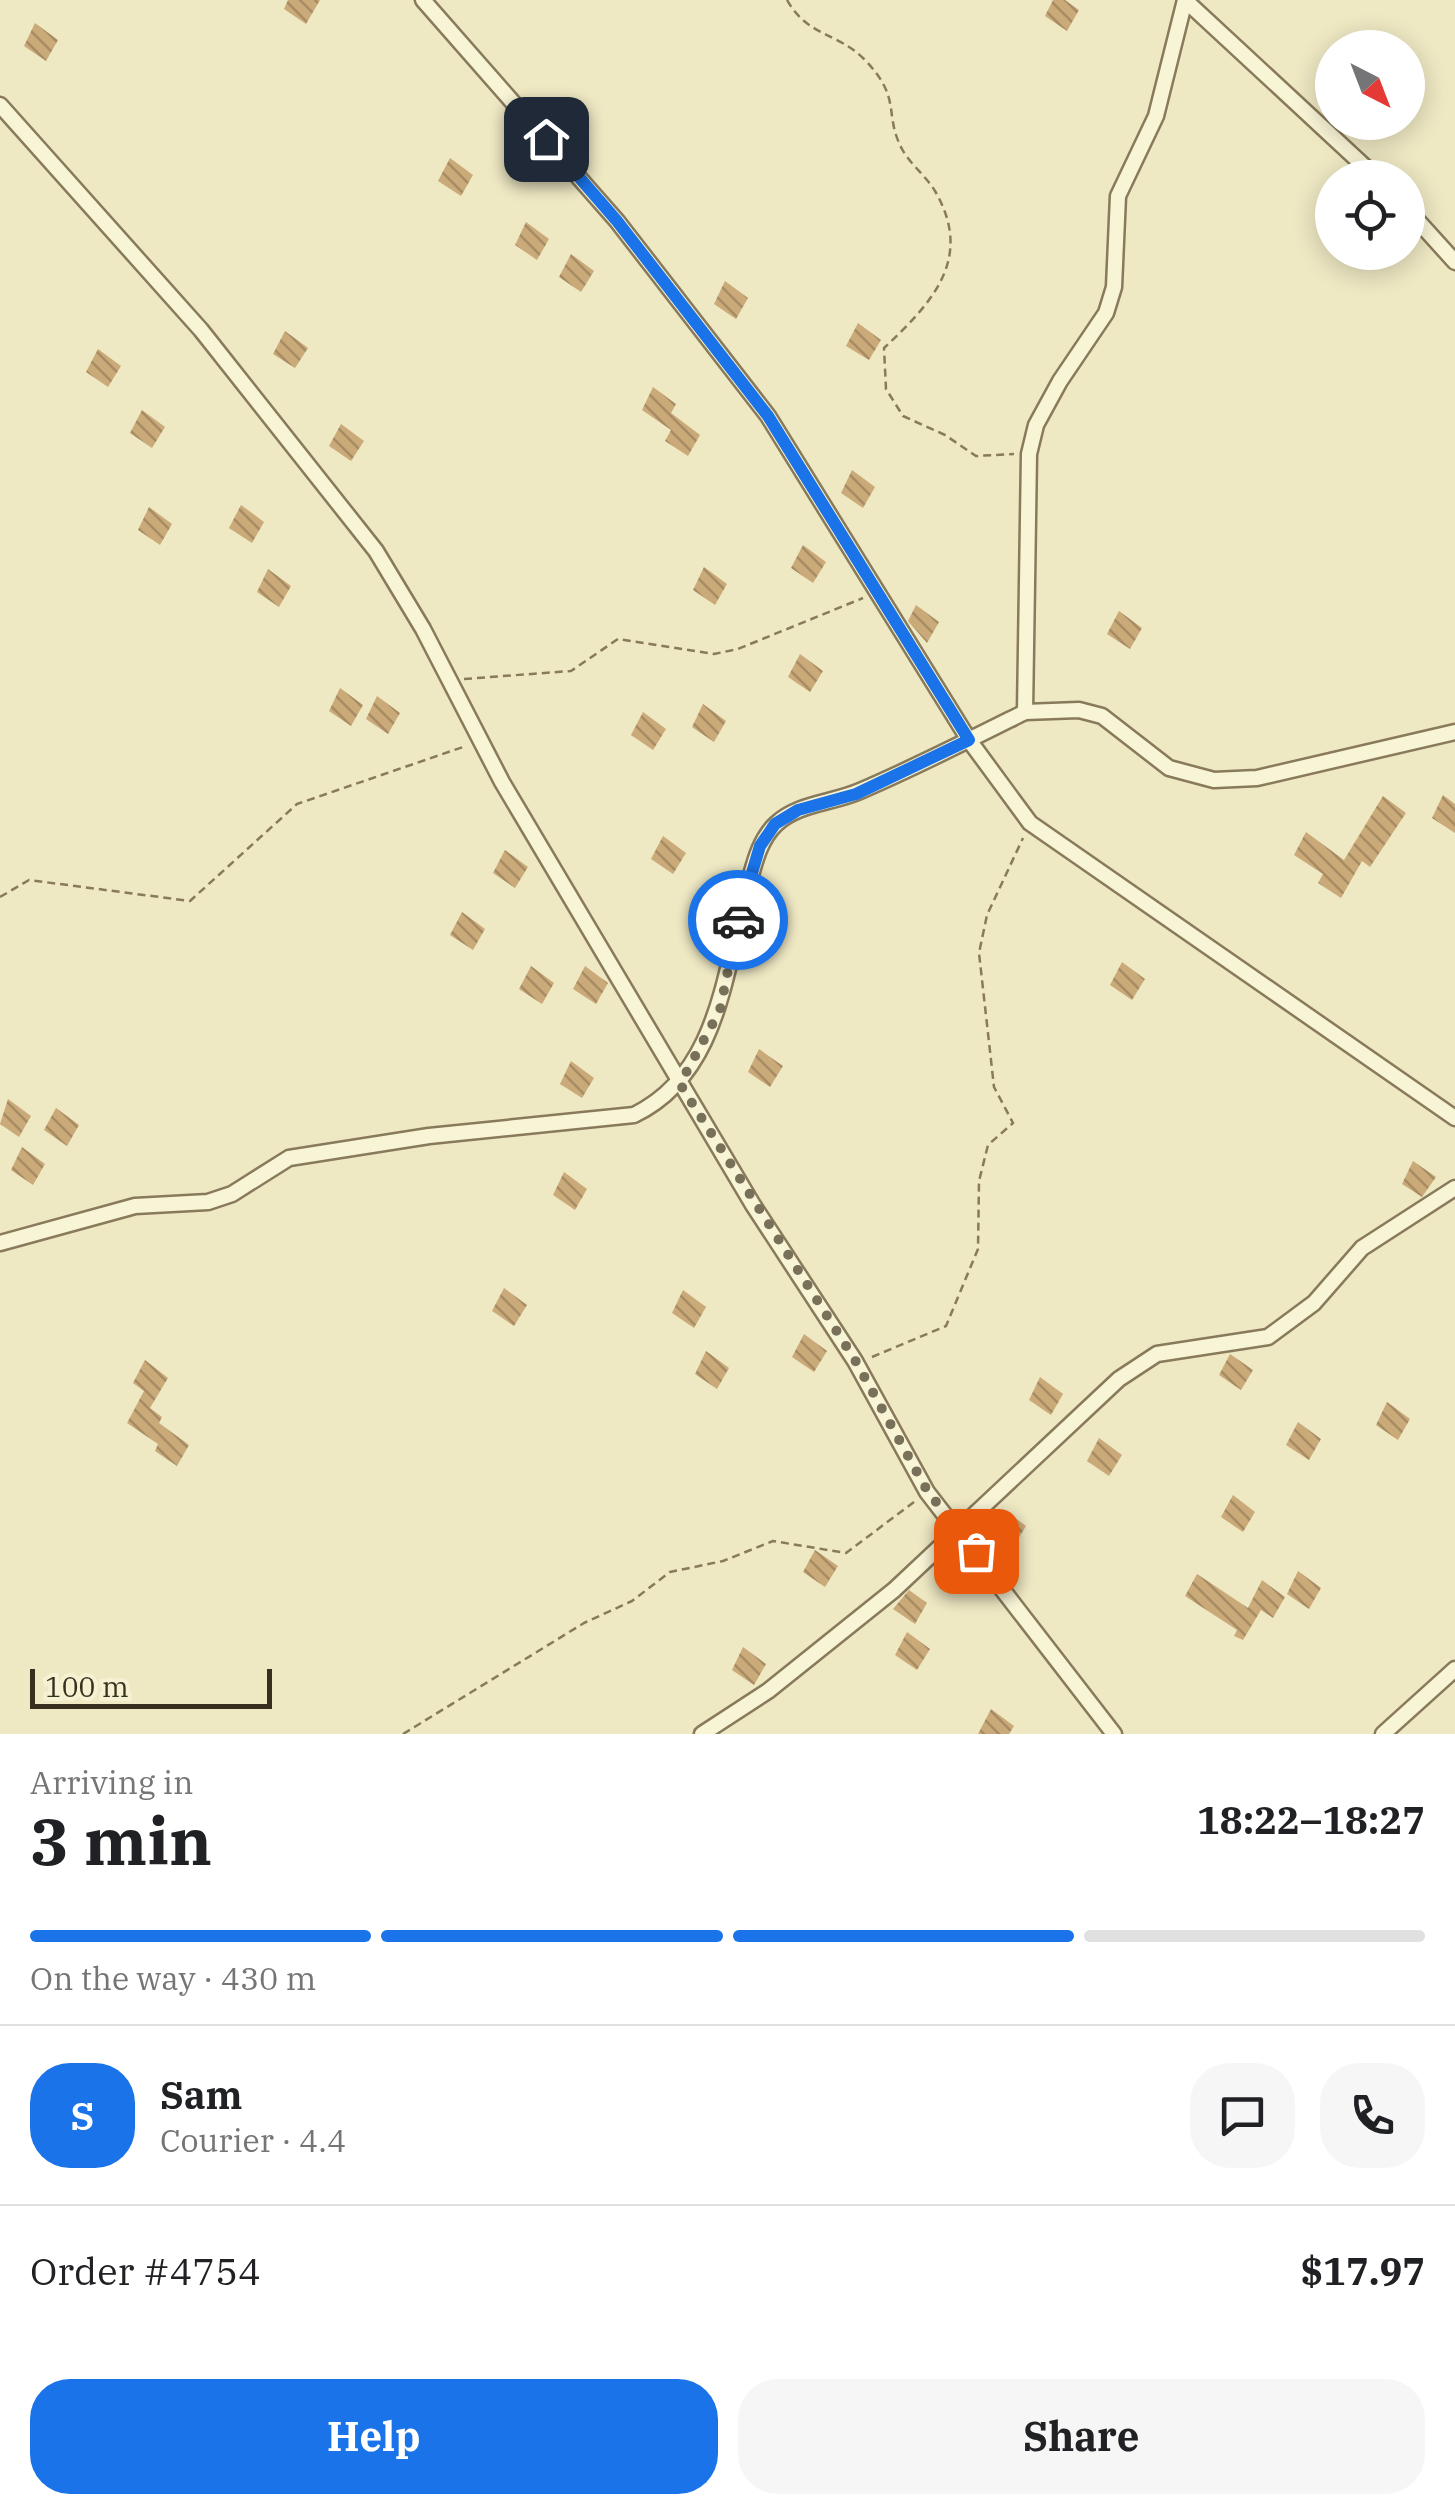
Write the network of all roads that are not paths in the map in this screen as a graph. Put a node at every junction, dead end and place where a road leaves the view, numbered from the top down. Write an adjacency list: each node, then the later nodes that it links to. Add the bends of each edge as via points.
1 (423, 0): 9 (street, via 617,221 768,416)
2 (1185, 0): 4 (street); 7 (street, via 1156,116 1118,196 1114,288 1106,313 1036,425 1029,454)
3 (0, 105): 10 (street, via 201,330 376,551)
4 (1358, 160)
5 (1425, 229): 6 (street)
6 (1455, 262)
7 (1026, 712): 8 (street, via 1102,716 1169,768 1214,780 1257,778); 9 (street)
8 (1455, 732)
9 (969, 740): 10 (street, via 775,824 760,846 720,1010); 11 (street, via 1030,823)
10 (680, 1084): 13 (street, via 634,1115 288,1158 208,1202 135,1206); 14 (street, via 855,1360 928,1492)
11 (1455, 1118)
12 (1455, 1188): 14 (street, via 1362,1248 1314,1302 1268,1337 1157,1354 1119,1379)
13 (0, 1243)
14 (959, 1528): 16 (street, via 829,1644); 17 (street)
15 (1455, 1669): 18 (street)
16 (702, 1734)
17 (1114, 1734)
18 (1382, 1734)

